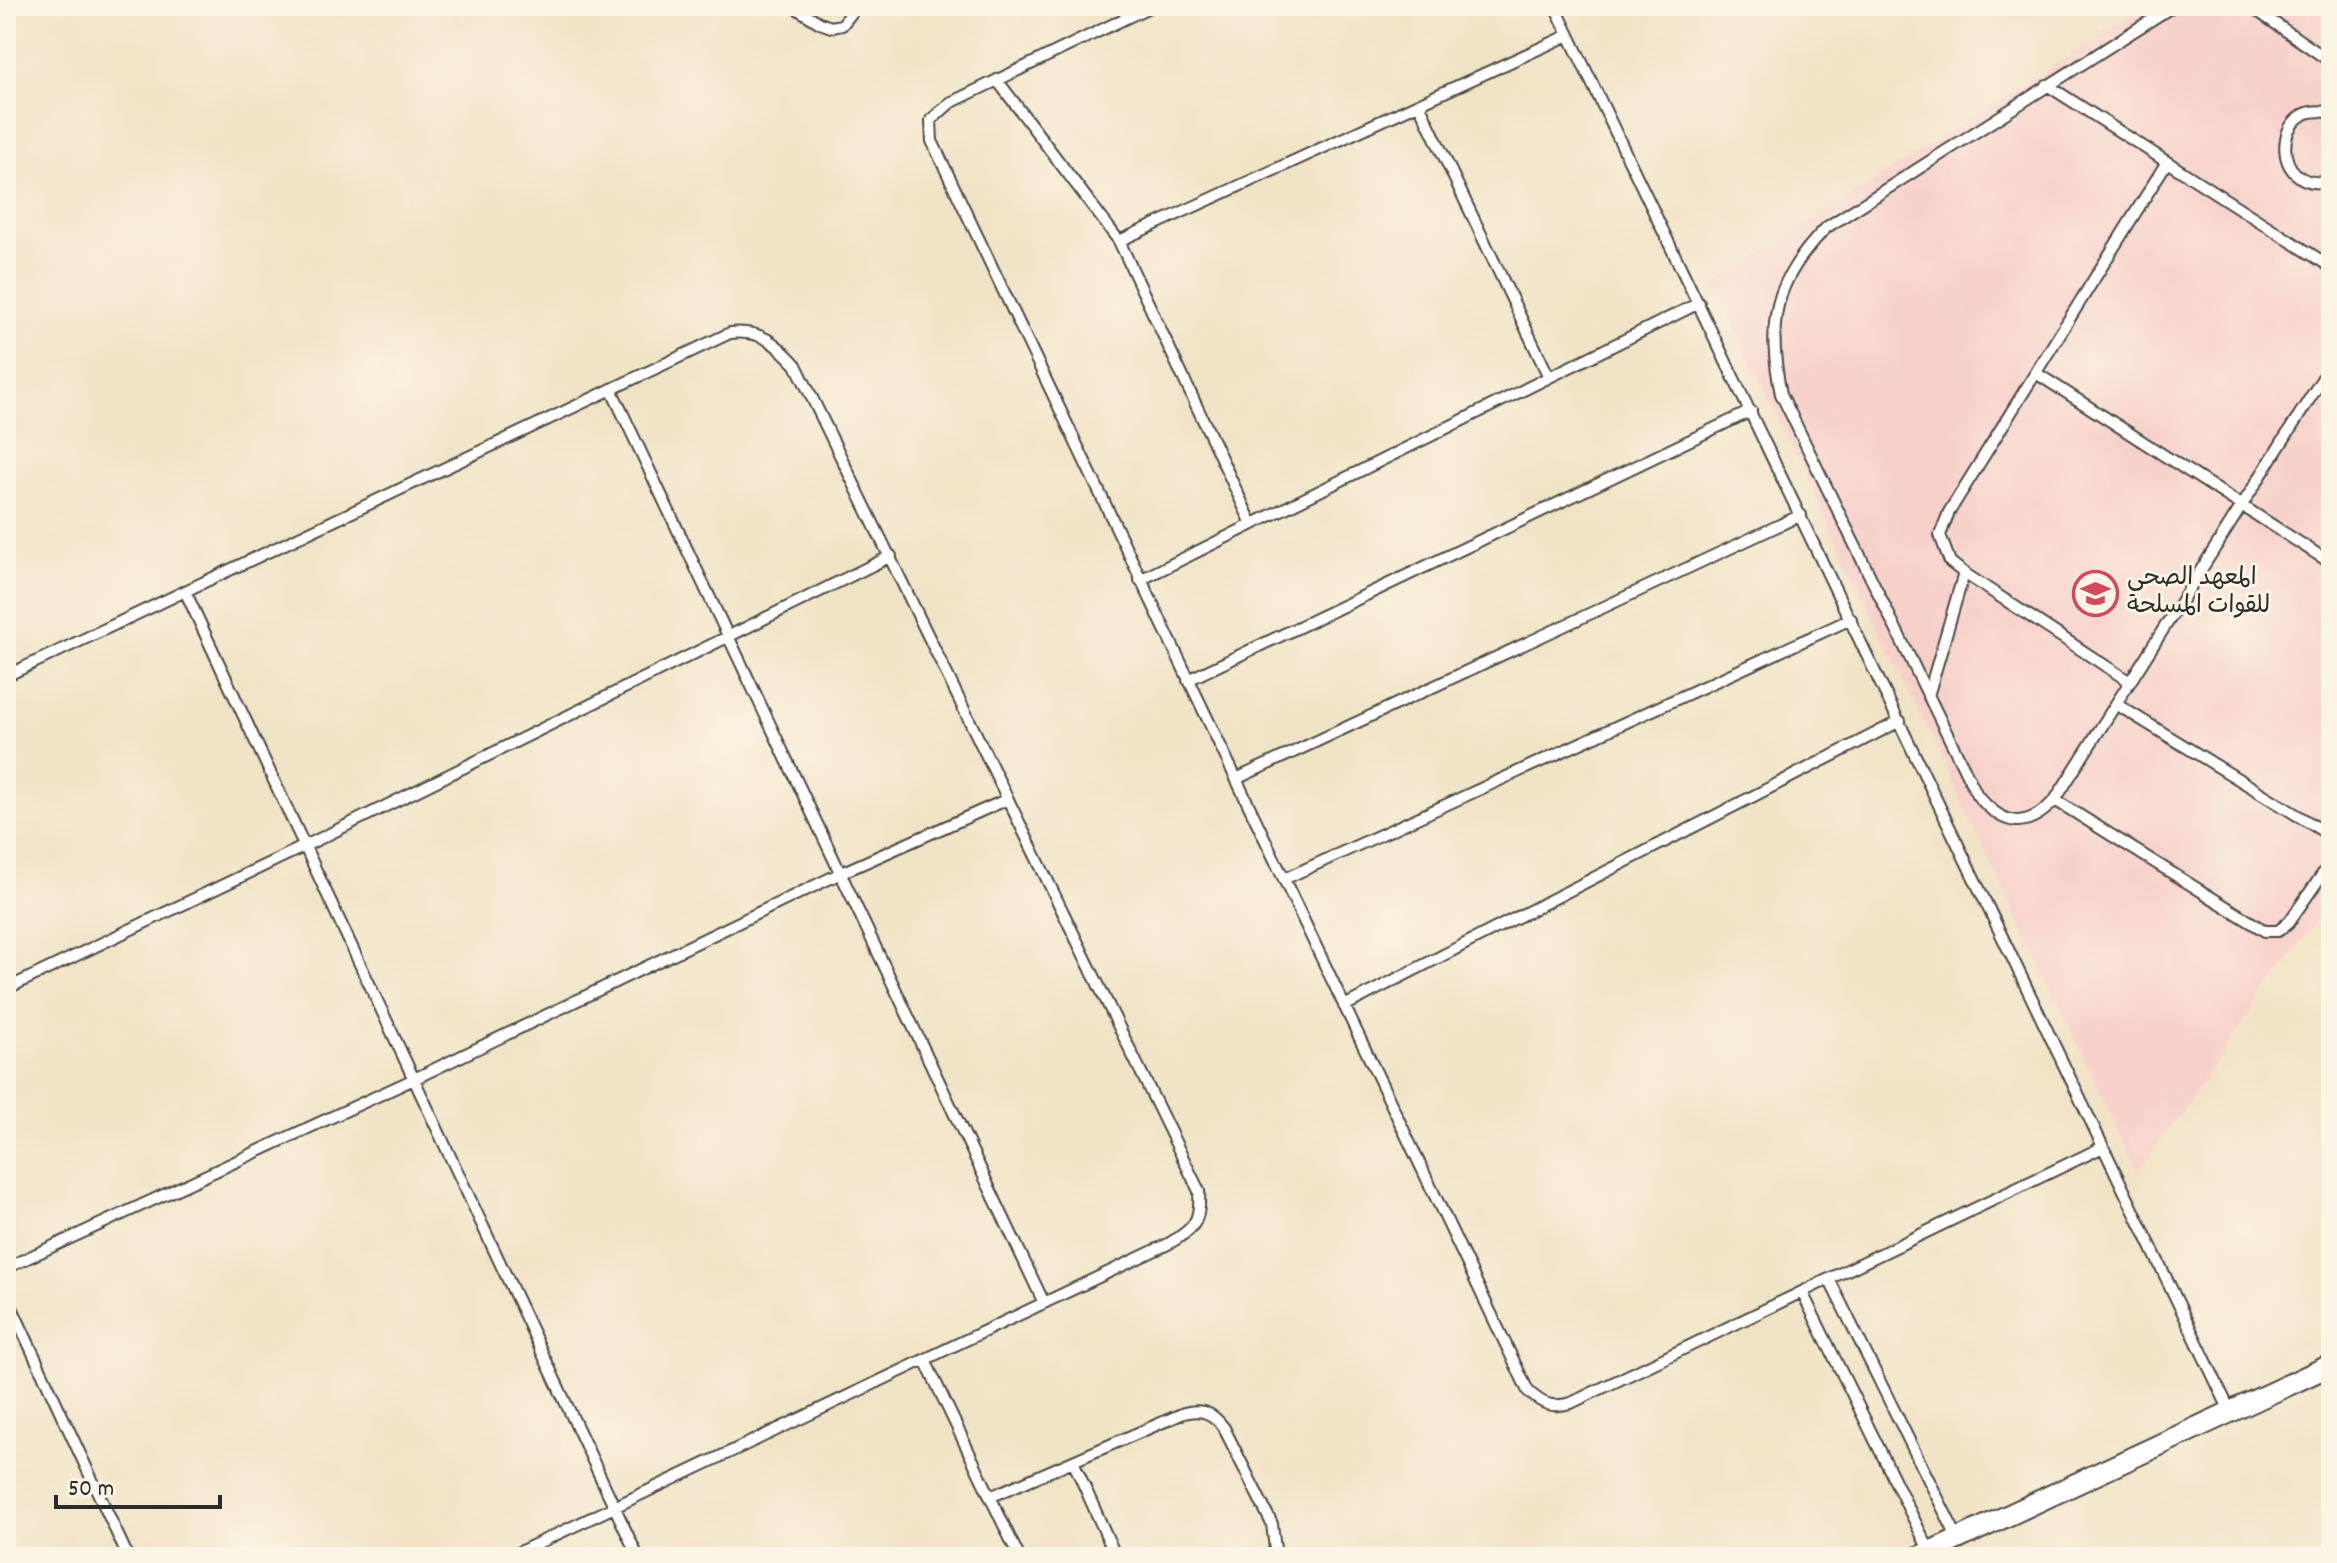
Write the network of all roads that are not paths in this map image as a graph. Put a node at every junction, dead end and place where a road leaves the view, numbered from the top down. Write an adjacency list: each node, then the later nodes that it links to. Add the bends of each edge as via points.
1 (793, 6): 2 (lane, via 831,27 842,25)
2 (857, 6)
3 (1118, 6): 8 (lane)
4 (1151, 6): 8 (lane)
5 (1555, 6): 9 (lane)
6 (2173, 6): 12 (lane)
7 (2250, 6): 10 (lane)
8 (1125, 18): 11 (lane)
9 (1569, 35): 13 (lane); 19 (lane)
10 (2331, 62)
11 (997, 80): 17 (lane); 31 (lane, via 938,111 931,120 932,141)
12 (2047, 85): 15 (lane); 38 (lane, via 1827,227 1805,248 1775,307 1773,357 1781,394)
13 (1419, 104): 17 (lane); 22 (lane)
14 (2331, 113): 16 (lane, via 2312,111 2299,117 2284,140 2285,155 2301,177 2314,183)
15 (2167, 162): 18 (lane); 21 (lane)
16 (2331, 181)
17 (1119, 241): 27 (lane)
18 (2331, 267)
19 (1699, 303): 22 (lane); 24 (lane)
20 (2331, 365): 25 (lane)
21 (2036, 373): 25 (lane); 30 (lane, via 1940,535 1950,562)
22 (1549, 377): 27 (lane)
23 (611, 389): 28 (lane, via 730,333 751,331 775,341 796,365); 32 (lane); 34 (lane)
24 (1751, 411): 26 (lane); 36 (lane)
25 (2241, 506): 29 (lane); 37 (lane)
26 (1801, 515): 33 (lane); 41 (lane)
27 (1252, 524): 31 (lane)
28 (891, 556): 34 (lane); 42 (lane)
29 (2331, 563)
30 (1964, 573): 37 (lane); 38 (lane)
31 (1140, 580): 36 (lane)
32 (185, 591): 35 (lane); 45 (lane)
33 (1851, 619): 40 (lane); 48 (lane)
34 (729, 638): 45 (lane); 47 (lane)
35 (6, 676)
36 (1188, 680): 41 (lane)
37 (2130, 682): 39 (lane)
38 (1928, 696): 43 (lane, via 1977,795 1991,811 2025,821 2041,815)
39 (2116, 704): 43 (lane); 44 (lane)
40 (1900, 721): 50 (lane); 52 (lane)
41 (1236, 779): 48 (lane)
42 (1008, 799): 47 (lane); 57 (lane, via 1199,1191 1201,1214 1188,1232 1168,1244)
43 (2055, 800): 46 (lane, via 2265,931 2278,931 2289,922)
44 (2331, 836)
45 (305, 846): 49 (lane); 51 (lane)
46 (2331, 862)
47 (841, 873): 51 (lane); 57 (lane)
48 (1284, 879): 50 (lane)
49 (6, 989)
50 (1344, 1006): 55 (lane, via 1519,1373 1541,1403 1571,1403)
51 (414, 1079): 53 (lane); 63 (lane)
52 (2103, 1147): 54 (lane); 60 (lane)
53 (6, 1268)
54 (1829, 1279): 55 (lane); 64 (lane)
55 (1802, 1292): 65 (lane)
56 (6, 1295): 66 (lane)
57 (1044, 1303): 58 (lane)
58 (925, 1360): 62 (lane); 63 (lane)
59 (2331, 1365): 60 (street)
60 (2230, 1411): 64 (street)
61 (1073, 1461): 62 (lane); 70 (lane); 71 (lane, via 1184,1413 1216,1417 1272,1524 1275,1549)
62 (990, 1497): 69 (lane)
63 (614, 1507): 67 (lane); 68 (lane)
64 (1958, 1539): 65 (street)
65 (1924, 1555)
66 (128, 1557)
67 (509, 1557)
68 (638, 1557)
69 (1019, 1557)
70 (1116, 1557)
71 (1269, 1557)

